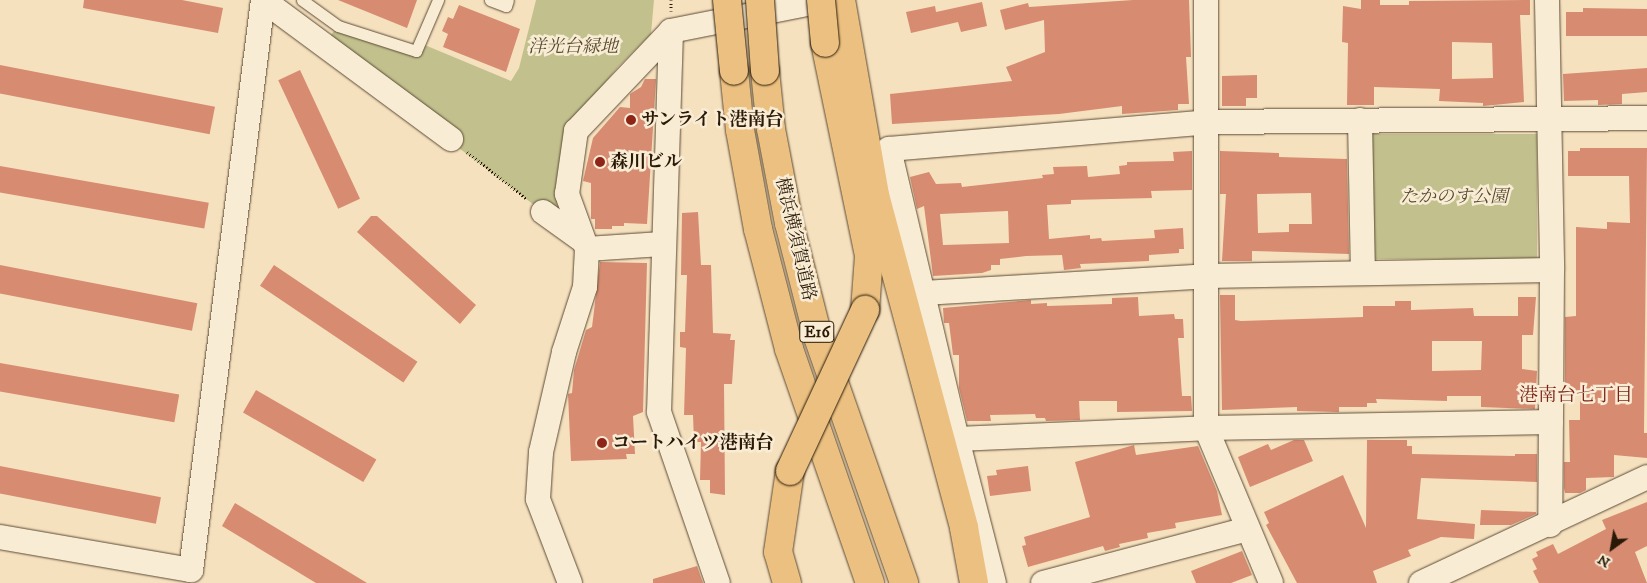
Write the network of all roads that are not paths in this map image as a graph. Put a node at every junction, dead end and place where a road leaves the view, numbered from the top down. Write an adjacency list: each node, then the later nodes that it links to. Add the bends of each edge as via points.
1 (263, 0): 19 (street); 33 (street, via 191,570)
2 (302, 0): 3 (lane, via 338,26 416,51)
3 (438, 0)
4 (490, 0): 5 (lane, via 506,6)
5 (508, 0)
6 (727, 0): 37 (highway, 横浜横須賀道路 / E16, bridge, via 740,130 758,229 789,349)
7 (760, 0): 38 (highway, 横浜横須賀道路 / E16, bridge, via 772,129 789,223 818,337)
8 (821, 0): 14 (highway, bridge)
9 (828, 0): 13 (street)
10 (840, 0): 14 (highway)
11 (1206, 0): 18 (street)
12 (1547, 0): 15 (street)
13 (671, 32): 21 (street); 22 (street, via 576,131 567,194)
14 (836, 44): 36 (highway, bridge, via 870,256 865,310 790,471 778,552); 39 (highway, via 964,528)
15 (1548, 118): 16 (street); 17 (street); 23 (street)
16 (1647, 118)
17 (1360, 120): 18 (street); 24 (street)
18 (1208, 122): 25 (street); 26 (street, via 889,149)
19 (451, 139)
20 (543, 212): 22 (street)
21 (662, 244): 22 (street); 35 (street, via 659,412)
22 (585, 245): 34 (street, via 584,288 564,352 541,452 538,500)
23 (1552, 270): 24 (street); 27 (street)
24 (1363, 274): 25 (street)
25 (1206, 276): 26 (street); 28 (street)
26 (923, 294): 29 (street)
27 (1551, 422): 28 (street); 31 (street)
28 (1206, 428): 29 (street); 32 (street)
29 (957, 439): 40 (street)
30 (1647, 477): 31 (street)
31 (1550, 525): 43 (street)
32 (1246, 529): 41 (street); 42 (street)
33 (0, 537)
34 (570, 583)
35 (718, 583)
36 (787, 583)
37 (870, 583)
38 (904, 583)
39 (974, 583)
40 (994, 583)
41 (1043, 583)
42 (1270, 583)
43 (1421, 583)

